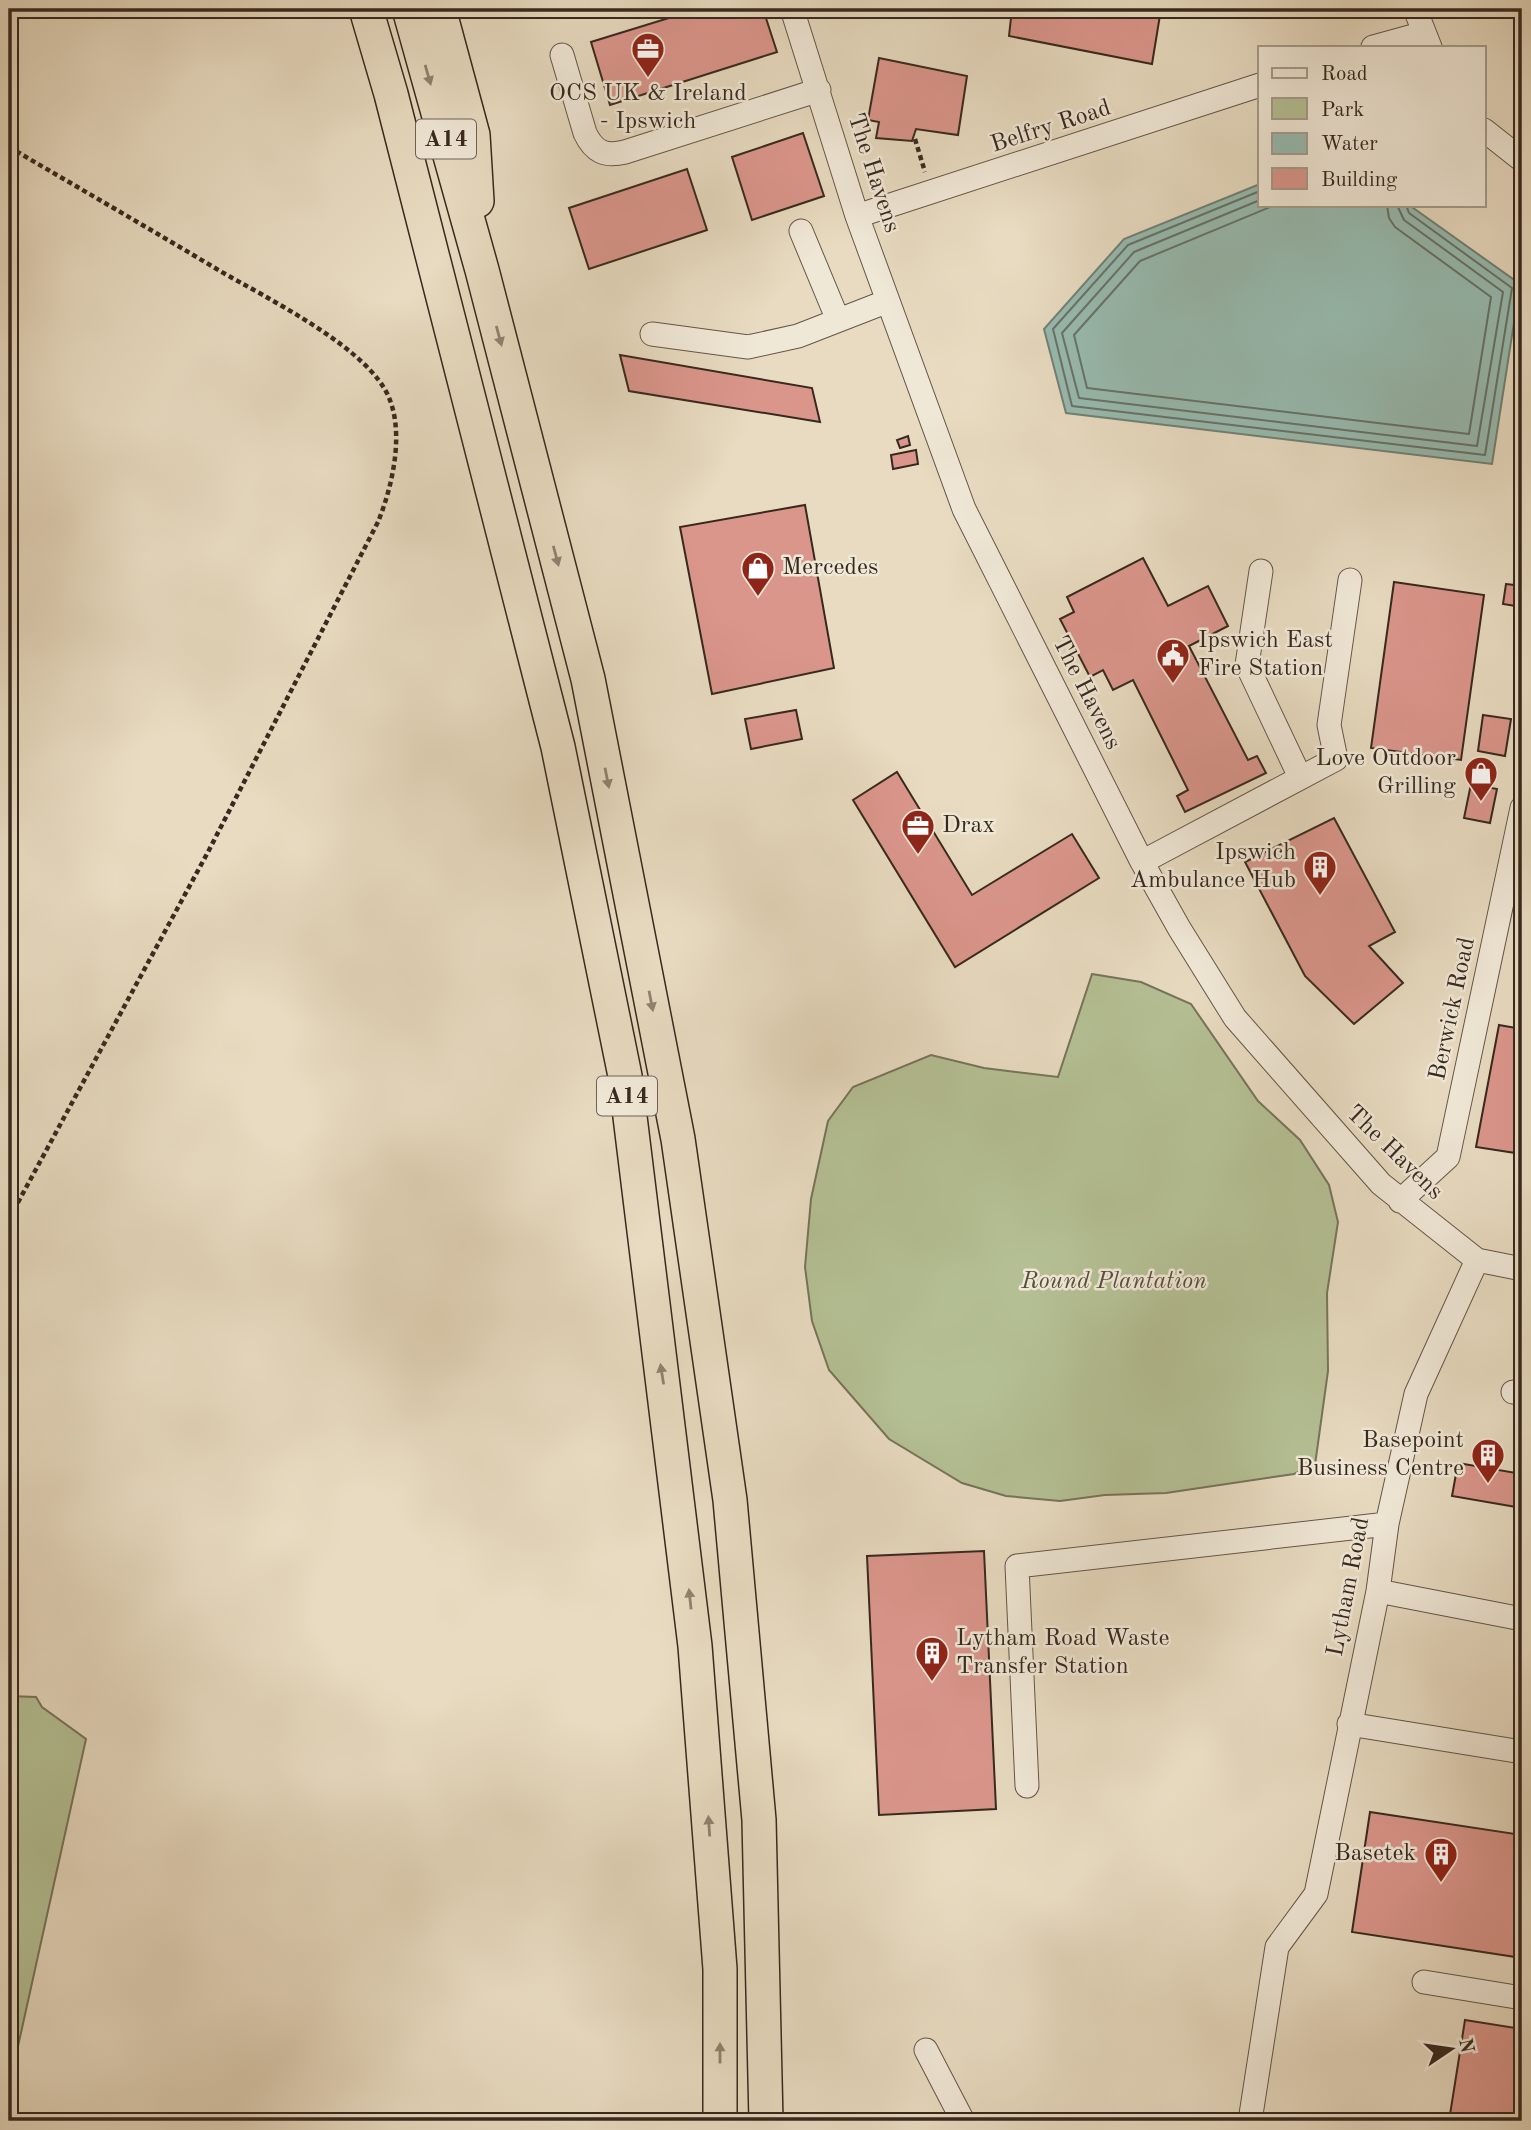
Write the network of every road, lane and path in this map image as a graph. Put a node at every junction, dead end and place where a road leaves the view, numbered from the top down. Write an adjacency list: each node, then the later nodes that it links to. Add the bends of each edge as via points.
1 (347, 9): 12 (highway, A14)
2 (366, 9): 12 (highway, A14)
3 (409, 9): 20 (highway, A14, one-way to 20)
4 (439, 9): 20 (highway, A14, via 473,135)
5 (792, 9): 11 (street, The Havens)
6 (1415, 9): 7 (street)
7 (1427, 40): 8 (street)
8 (1381, 46)
9 (562, 55): 11 (street, via 585,133 591,145 606,155)
10 (1258, 86): 18 (street, Belfry Road)
11 (819, 90): 18 (street, The Havens)
12 (391, 94): 42 (highway, A14, one-way to 12, via 720,1969 695,1646 625,1076 558,747)
13 (1486, 132): 16 (street)
14 (915, 139): 17 (path)
15 (9, 147): 30 (path, via 288,310 360,360 385,388 395,424 391,490 378,522 208,852)
16 (1522, 160)
17 (928, 179)
18 (857, 216): 21 (street, The Havens)
19 (801, 231): 22 (street)
20 (482, 270): 43 (highway, A14, one-way to 43, via 588,679 678,1139 730,1500 755,1779)
21 (888, 301): 22 (street); 28 (street, The Havens, via 964,509)
22 (838, 320): 23 (street, via 797,336 748,347)
23 (652, 334)
24 (1261, 570): 26 (street, via 1247,665)
25 (1350, 580): 26 (street, via 1329,725 1336,759)
26 (1300, 777): 28 (street)
27 (1522, 808): 29 (street, Berwick Road, via 1448,1157)
28 (1142, 862): 29 (street, The Havens, via 1235,1018 1308,1104)
29 (1401, 1201): 31 (street, The Havens)
30 (9, 1219)
31 (1477, 1260): 32 (street, The Havens); 33 (street, Lytham Road, via 1416,1394)
32 (1522, 1269)
33 (1387, 1524): 34 (street, Lytham Road); 38 (street, via 1017,1566)
34 (1378, 1591): 35 (street); 36 (street, Lytham Road)
35 (1522, 1619)
36 (1349, 1724): 37 (street); 45 (street, Lytham Road, via 1316,1894 1278,1948)
37 (1522, 1752)
38 (1027, 1786)
39 (1424, 1982): 40 (street)
40 (1522, 1998)
41 (926, 2050): 44 (street)
42 (720, 2121)
43 (766, 2121)
44 (962, 2121)
45 (1250, 2121)

